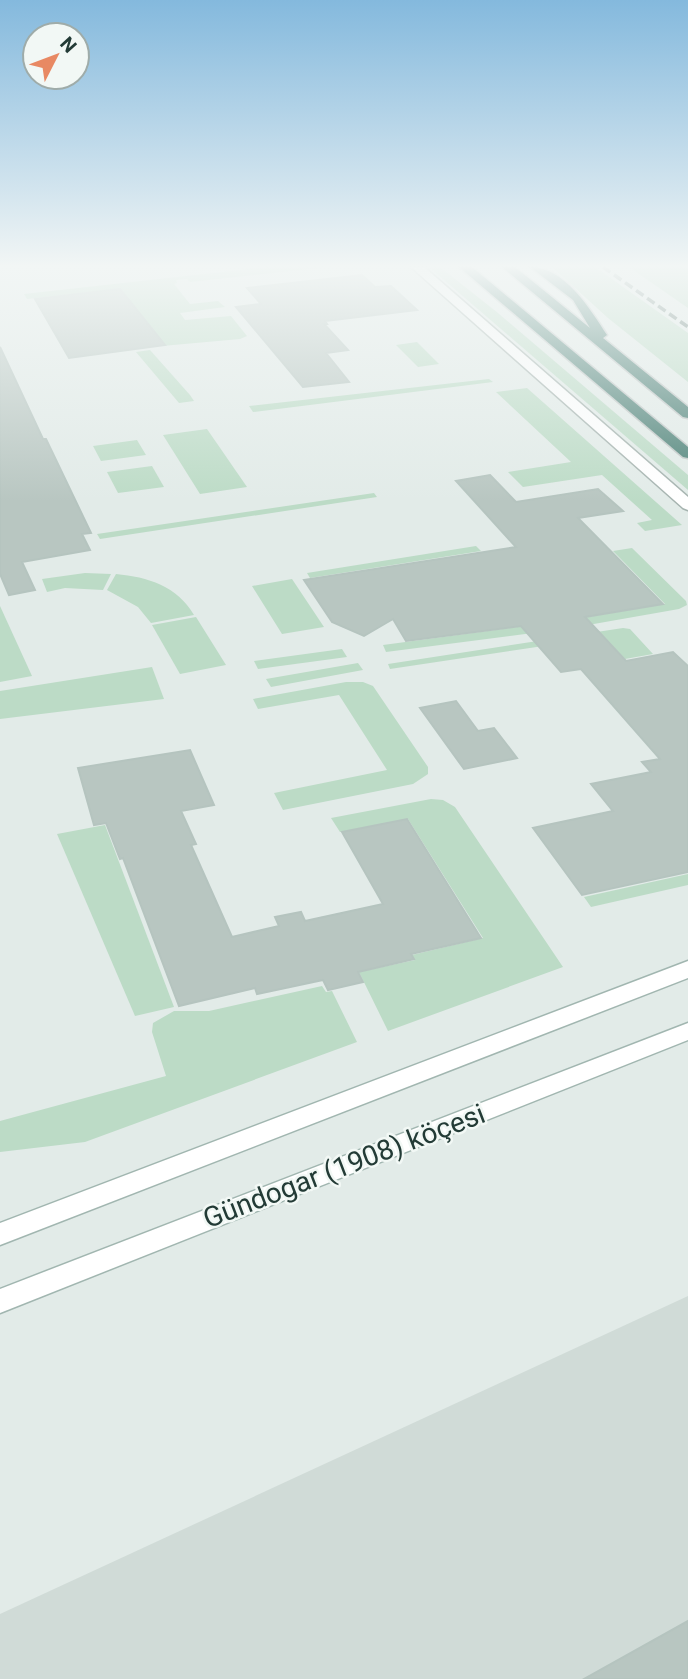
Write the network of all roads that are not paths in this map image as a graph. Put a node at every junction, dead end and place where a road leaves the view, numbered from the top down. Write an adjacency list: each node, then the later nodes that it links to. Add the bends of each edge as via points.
1 (506, 345): 8 (main road)
2 (558, 345): 7 (highway)
3 (603, 345): 5 (highway)
4 (608, 345): 5 (highway)
5 (614, 354): 6 (highway)
6 (688, 414)
7 (688, 454)
8 (688, 505)
9 (688, 969): 11 (main road)
10 (688, 1031): 12 (main road, Gündogar (1908) köçesi)
11 (0, 1234)
12 (0, 1301)

